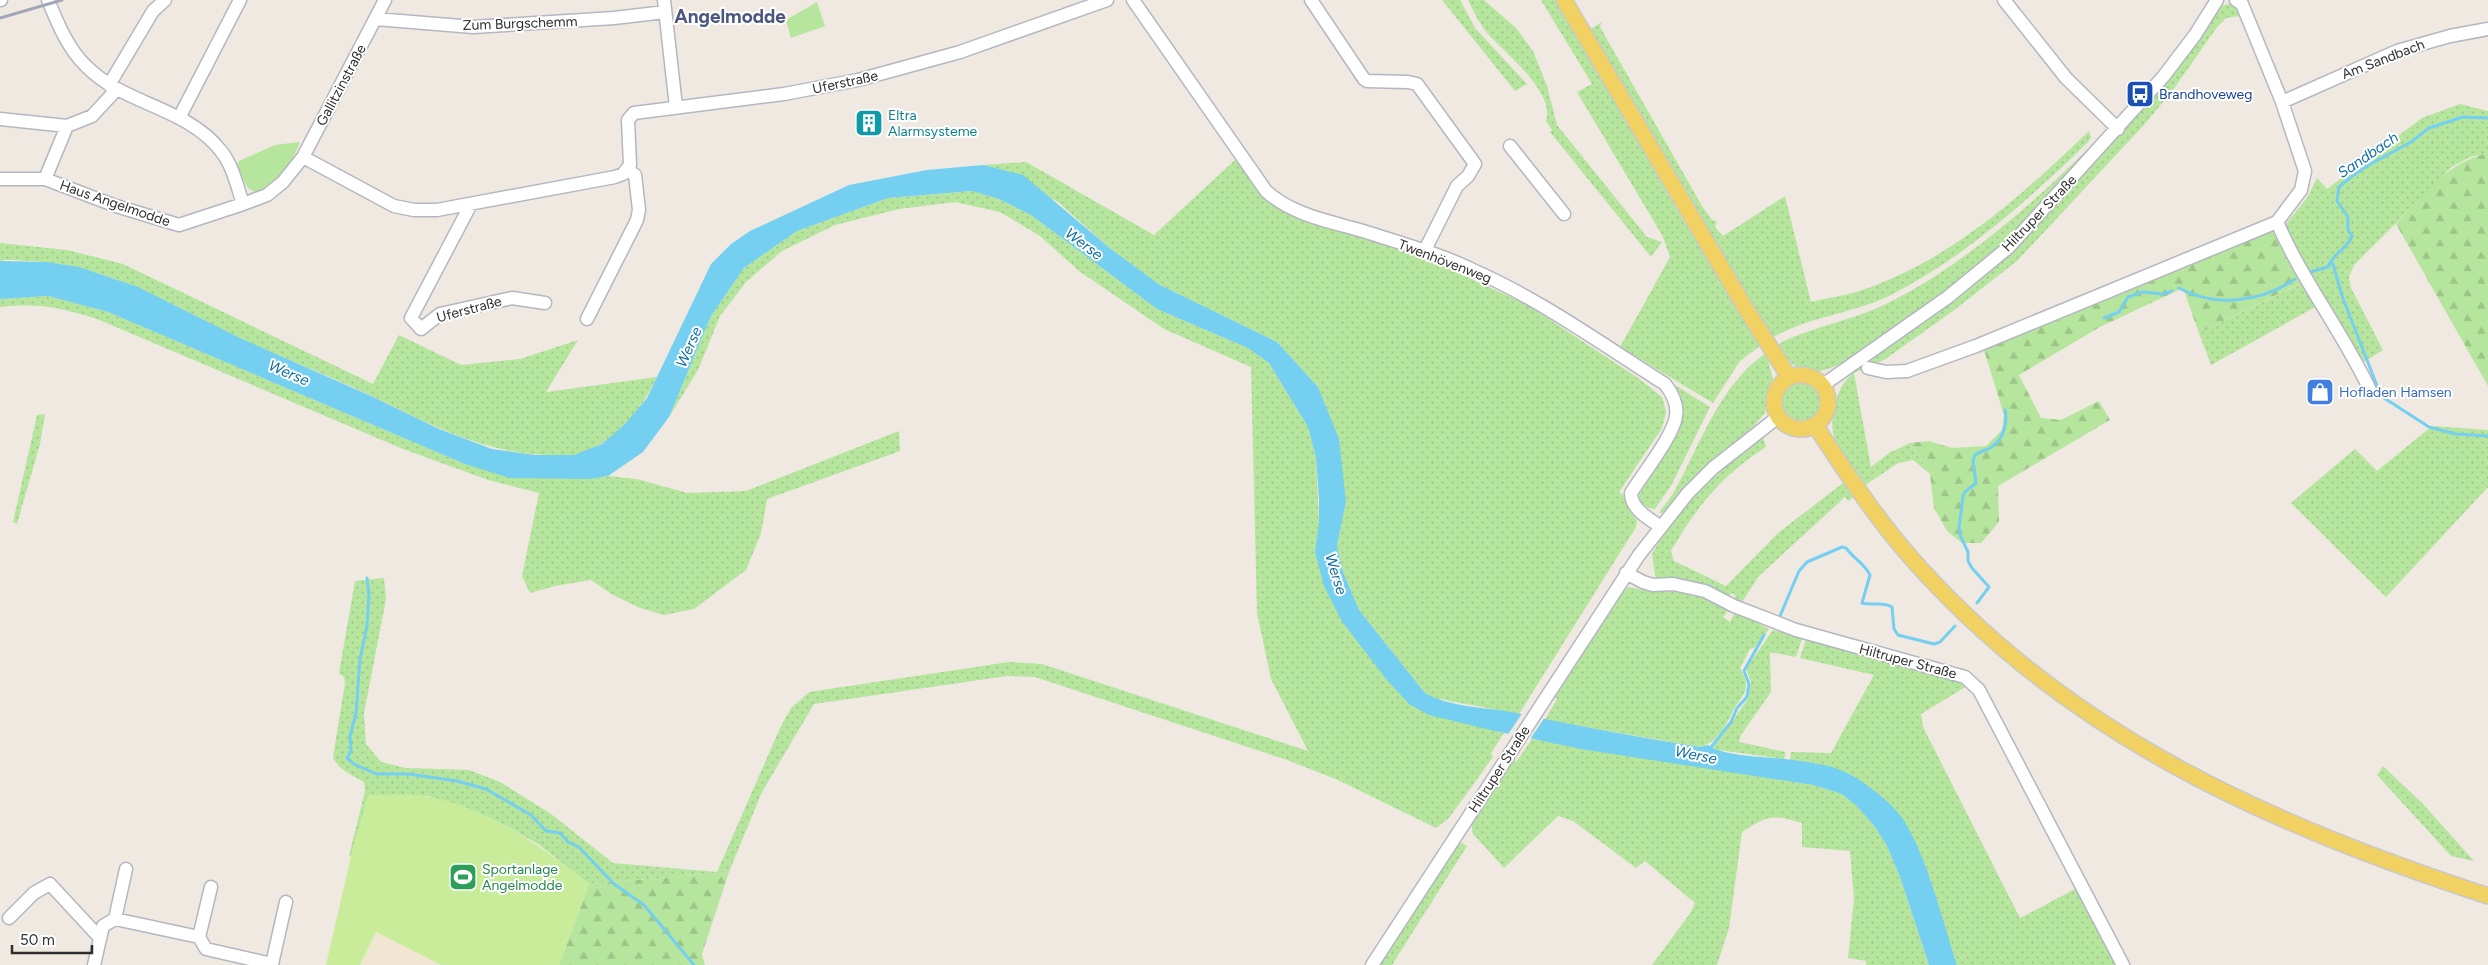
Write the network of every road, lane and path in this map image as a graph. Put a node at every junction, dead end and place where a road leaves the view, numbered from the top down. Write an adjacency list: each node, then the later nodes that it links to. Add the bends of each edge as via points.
1 (48, 0): 15 (street, via 68,43 85,66)
2 (165, 0): 15 (street, via 153,11)
3 (240, 0): 18 (street)
4 (385, 0): 13 (street, Gallitzinstraße)
5 (1107, 0): 17 (street, Uferstraße, via 960,52 858,80 784,94)
6 (1133, 0): 32 (street, Twenhövenweg, via 1255,176 1276,200 1297,212)
7 (1311, 0): 32 (street, via 1364,79 1368,82 1418,84 1475,164 1457,186)
8 (1564, 0): 36 (main road)
9 (2004, 0): 21 (street, via 2066,78)
10 (2217, 0): 21 (street, Hiltruper Straße, via 2163,78)
11 (2236, 0): 16 (street, via 2242,4)
12 (664, 6): 13 (street, Zum Burgschemm, via 614,18 473,27); 17 (street)
13 (376, 19): 23 (street, Gallitzinstraße)
14 (2488, 29): 16 (street, Am Sandbach, via 2397,51)
15 (113, 88): 18 (street); 20 (street, via 92,116)
16 (2282, 102): 31 (street, via 2305,171 2301,190)
17 (676, 107): 25 (street, Uferstraße, via 630,116 627,127)
18 (179, 118): 28 (street, via 199,130 222,152 234,175)
19 (0, 119): 20 (street)
20 (67, 126): 27 (street, Haus Angelmodde)
21 (2118, 129): 37 (street, Hiltruper Straße, via 2009,247 1980,272)
22 (1510, 146): 30 (street)
23 (303, 157): 24 (street, Gallitzinstraße); 29 (street, via 394,206 437,210)
24 (295, 168): 28 (street, Haus Angelmodde, via 267,195)
25 (628, 170): 29 (street, via 614,177); 34 (street, Uferstraße, via 635,175 637,220)
26 (0, 179): 27 (street, Haus Angelmodde)
27 (45, 179): 28 (street, Haus Angelmodde, via 179,225)
28 (243, 204)
29 (471, 204): 33 (street, Uferstraße, via 411,318 421,329 440,314 512,298)
30 (1564, 214)
31 (2277, 222): 35 (street, via 1976,346 1907,371 1886,372); 38 (street, via 2292,257 2356,359)
32 (1425, 250): 41 (street, Twenhövenweg, via 1534,300 1665,384 1675,403 1676,417 1670,433 1631,493 1631,501 1636,508)
33 (545, 303)
34 (587, 319)
35 (1868, 368)
36 (1789, 377): 37 (main road, via 1807,375); 39 (main road, via 1776,390 1773,399)
37 (1822, 386): 40 (main road, via 1828,406)
38 (2370, 390)
39 (1778, 417): 40 (main road, via 1797,429); 41 (street, Hiltruper Straße, via 1713,468)
40 (1815, 425): 45 (main road, via 1844,470 1906,552 2002,646 2081,709 2214,788 2395,865)
41 (1661, 527): 42 (street, Hiltruper Straße)
42 (1626, 573): 54 (street, Hiltruper Straße); 55 (street, Hiltruper Straße, via 1648,584 1673,584 1705,591 1796,630 1964,677 1979,690)
43 (126, 869): 48 (street)
44 (211, 887): 49 (street)
45 (2488, 896)
46 (286, 902): 52 (street)
47 (9, 918): 50 (street, via 34,893 50,884)
48 (115, 919): 49 (street); 50 (street, via 103,926)
49 (199, 937): 51 (street, via 206,949)
50 (100, 938): 53 (street)
51 (252, 962): 52 (street)
52 (272, 964)
53 (94, 965)
54 (1372, 965)
55 (2123, 965)

